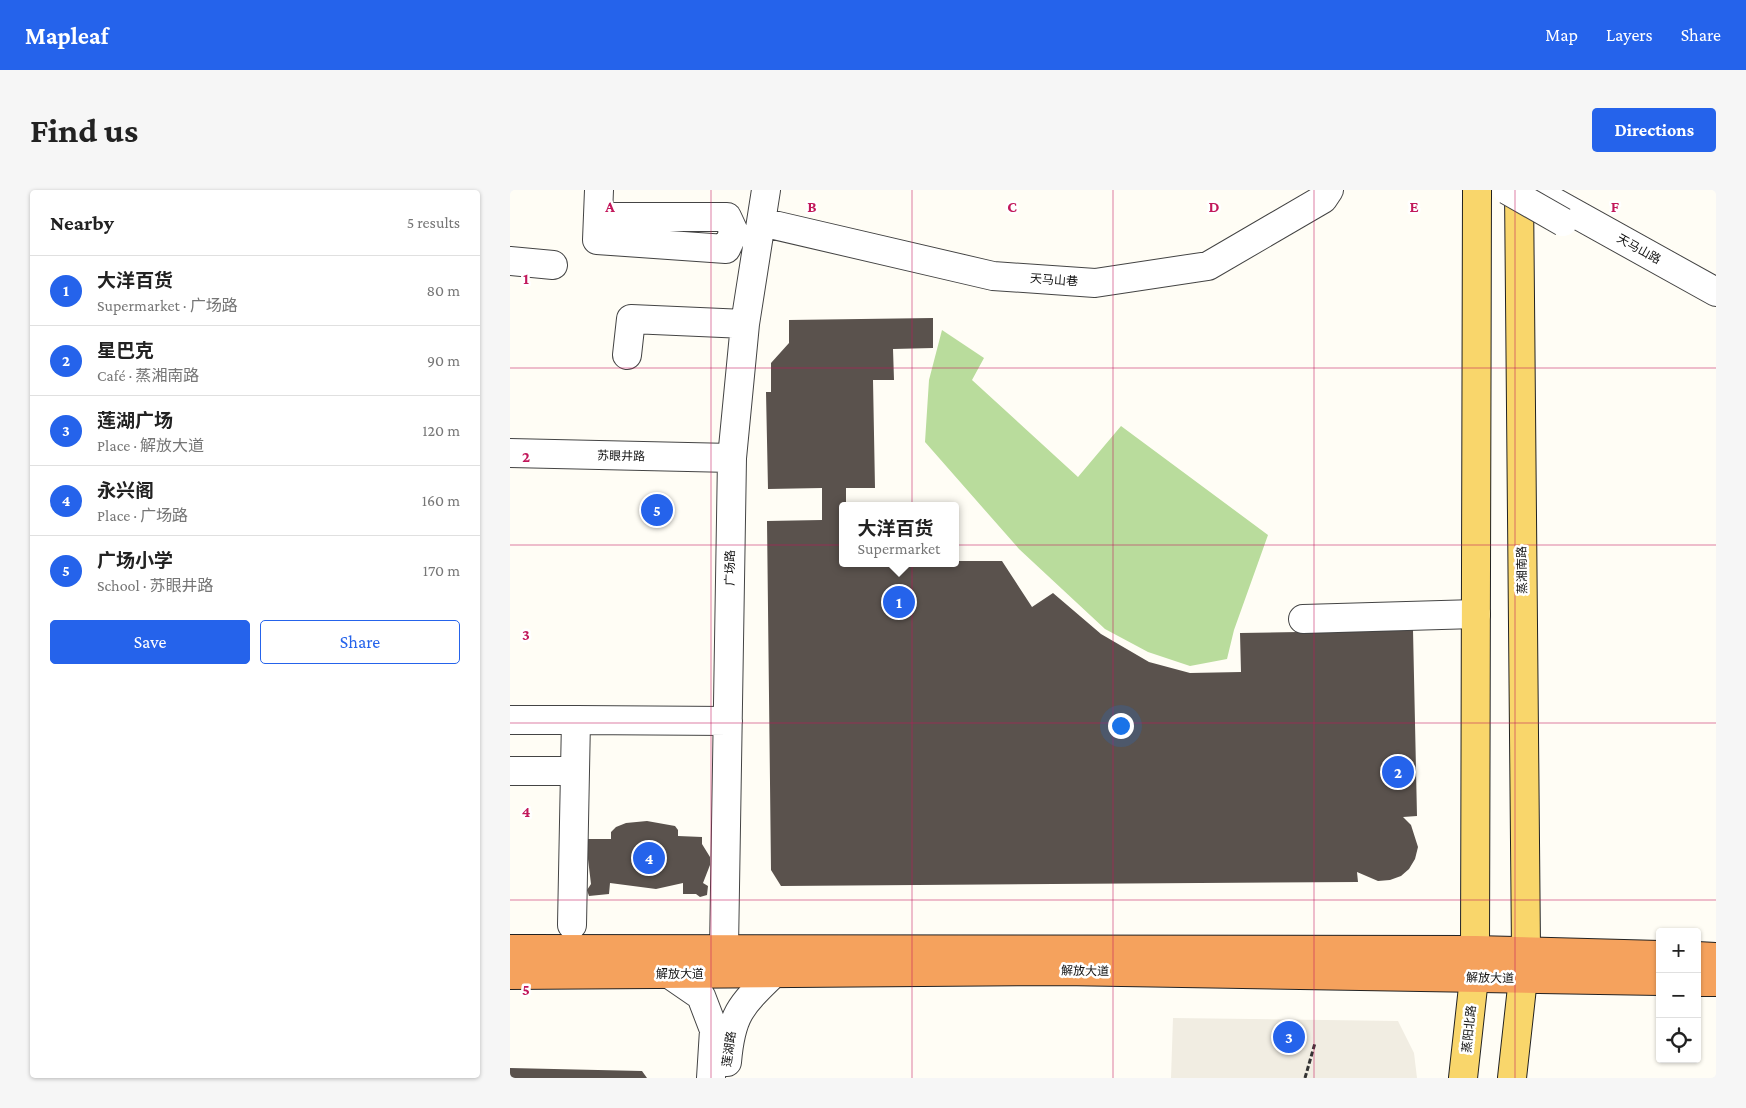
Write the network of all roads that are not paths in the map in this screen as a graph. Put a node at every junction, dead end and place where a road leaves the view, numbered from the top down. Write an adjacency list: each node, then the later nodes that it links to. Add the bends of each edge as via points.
1 (599, 190): 9 (street)
2 (766, 190): 10 (street, 广场路)
3 (1329, 190): 10 (street, 天马山巷, via 1323,200 1208,266 1095,283 993,276)
4 (1477, 190): 19 (main road)
5 (1507, 190): 8 (street, bridge)
6 (1519, 190): 30 (main road, 蒸湘南路)
7 (1533, 190): 8 (street)
8 (1562, 214): 13 (street, 天马山路); 14 (street, 天马山路)
9 (598, 217)
10 (761, 222): 15 (street, 广场路)
11 (510, 261): 12 (street)
12 (553, 265)
13 (1716, 292)
14 (1716, 306)
15 (745, 324): 16 (street, via 631,319); 18 (street, 广场路)
16 (628, 355)
17 (510, 453): 18 (street, 苏眼井路)
18 (732, 458): 23 (street, 广场路)
19 (1476, 614): 20 (street); 29 (main road)
20 (1302, 618)
21 (510, 720): 22 (street)
22 (576, 720): 23 (street); 25 (street)
23 (728, 720): 28 (street, 广场路)
24 (510, 771): 25 (street)
25 (574, 772): 26 (street)
26 (572, 925)
27 (510, 949): 28 (highway, 解放大道)
28 (724, 949): 29 (highway, 解放大道)
29 (1475, 950): 30 (highway, 解放大道); 37 (main road, 蒸阳北路)
30 (1526, 951): 31 (highway, 解放大道); 38 (main road)
31 (1656, 955)
32 (1701, 956): 33 (highway)
33 (1716, 957)
34 (669, 974): 35 (highway, 解放大道); 36 (highway, 解放大道); 42 (street, 莲湖路, via 700,996 714,1030)
35 (773, 974): 37 (highway, 解放大道, via 1062,971); 43 (street, 莲湖路, via 744,1001 729,1032)
36 (510, 975)
37 (1474, 978): 38 (highway, 解放大道); 44 (main road, 蒸阳北路)
38 (1523, 978): 39 (highway, 解放大道); 45 (main road)
39 (1656, 981)
40 (1701, 982): 41 (highway)
41 (1716, 982)
42 (711, 1078)
43 (726, 1078)
44 (1463, 1078)
45 (1512, 1078)

